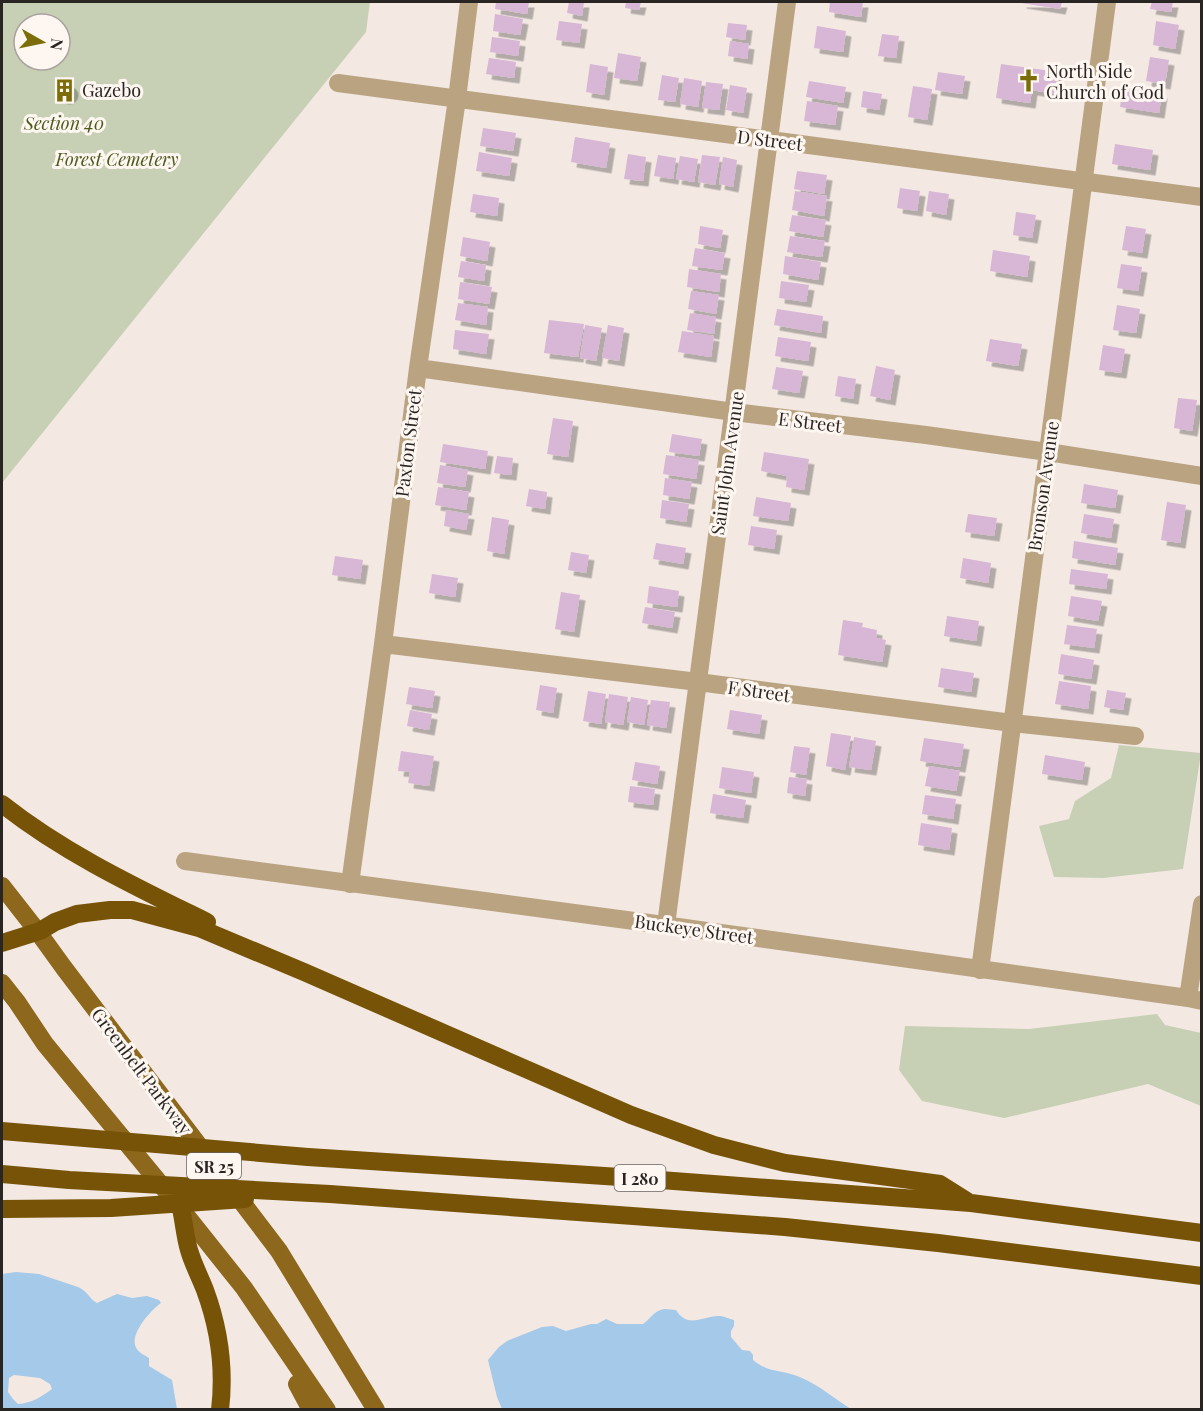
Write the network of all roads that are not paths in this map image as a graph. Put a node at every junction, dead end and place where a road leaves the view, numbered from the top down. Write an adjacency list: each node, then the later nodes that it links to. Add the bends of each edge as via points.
1 (469, 2): 5 (street, Paxton Street)
2 (787, 2): 6 (street, Saint John Avenue)
3 (1107, 2): 7 (street, Bronson Avenue)
4 (338, 83): 5 (street, D Street)
5 (457, 99): 6 (street, D Street); 9 (street, Paxton Street)
6 (769, 140): 7 (street, D Street); 10 (street, Saint John Avenue)
7 (1084, 181): 8 (street, D Street); 11 (street, Bronson Avenue)
8 (1202, 197)
9 (418, 368): 10 (street, E Street); 13 (street, Paxton Street)
10 (734, 412): 11 (street, E Street); 14 (street, Saint John Avenue)
11 (1048, 452): 12 (street, E Street); 15 (street, Bronson Avenue)
12 (1202, 476)
13 (383, 644): 14 (street, F Street); 19 (street, Paxton Street)
14 (698, 682): 15 (street, F Street); 22 (street, Saint John Avenue)
15 (1012, 723): 16 (street, F Street); 25 (street, Bronson Avenue)
16 (1135, 736)
17 (2, 804): 26 (highway, via 103,870)
18 (185, 861): 19 (street, Buckeye Street)
19 (350, 884): 22 (street, Buckeye Street)
20 (2, 886): 23 (main road, Greenbelt Parkway / SR 25)
21 (1202, 904): 28 (street)
22 (666, 925): 25 (street, Buckeye Street)
23 (38, 932): 24 (highway); 26 (highway, via 77,914 132,910 199,928); 41 (main road, Greenbelt Parkway / SR 25, via 279,1251)
24 (2, 943)
25 (980, 970): 28 (street, Buckeye Street)
26 (304, 972): 32 (highway, via 631,1115 714,1144 785,1163 940,1184)
27 (2, 983): 34 (main road, SR 25, via 45,1044)
28 (1195, 999)
29 (2, 1131): 32 (highway, I 280, via 308,1157)
30 (2, 1174): 31 (highway, I 280)
31 (330, 1194): 33 (highway, via 111,1208); 36 (highway, I 280, via 785,1227)
32 (971, 1203): 35 (highway, I 280)
33 (2, 1209)
34 (181, 1209): 37 (main road, SR 25); 38 (highway, via 189,1250 214,1317 220,1346)
35 (1202, 1233)
36 (1202, 1276)
37 (244, 1288): 39 (main road); 40 (main road, SR 25)
38 (220, 1410)
39 (311, 1410)
40 (327, 1410)
41 (375, 1410)

